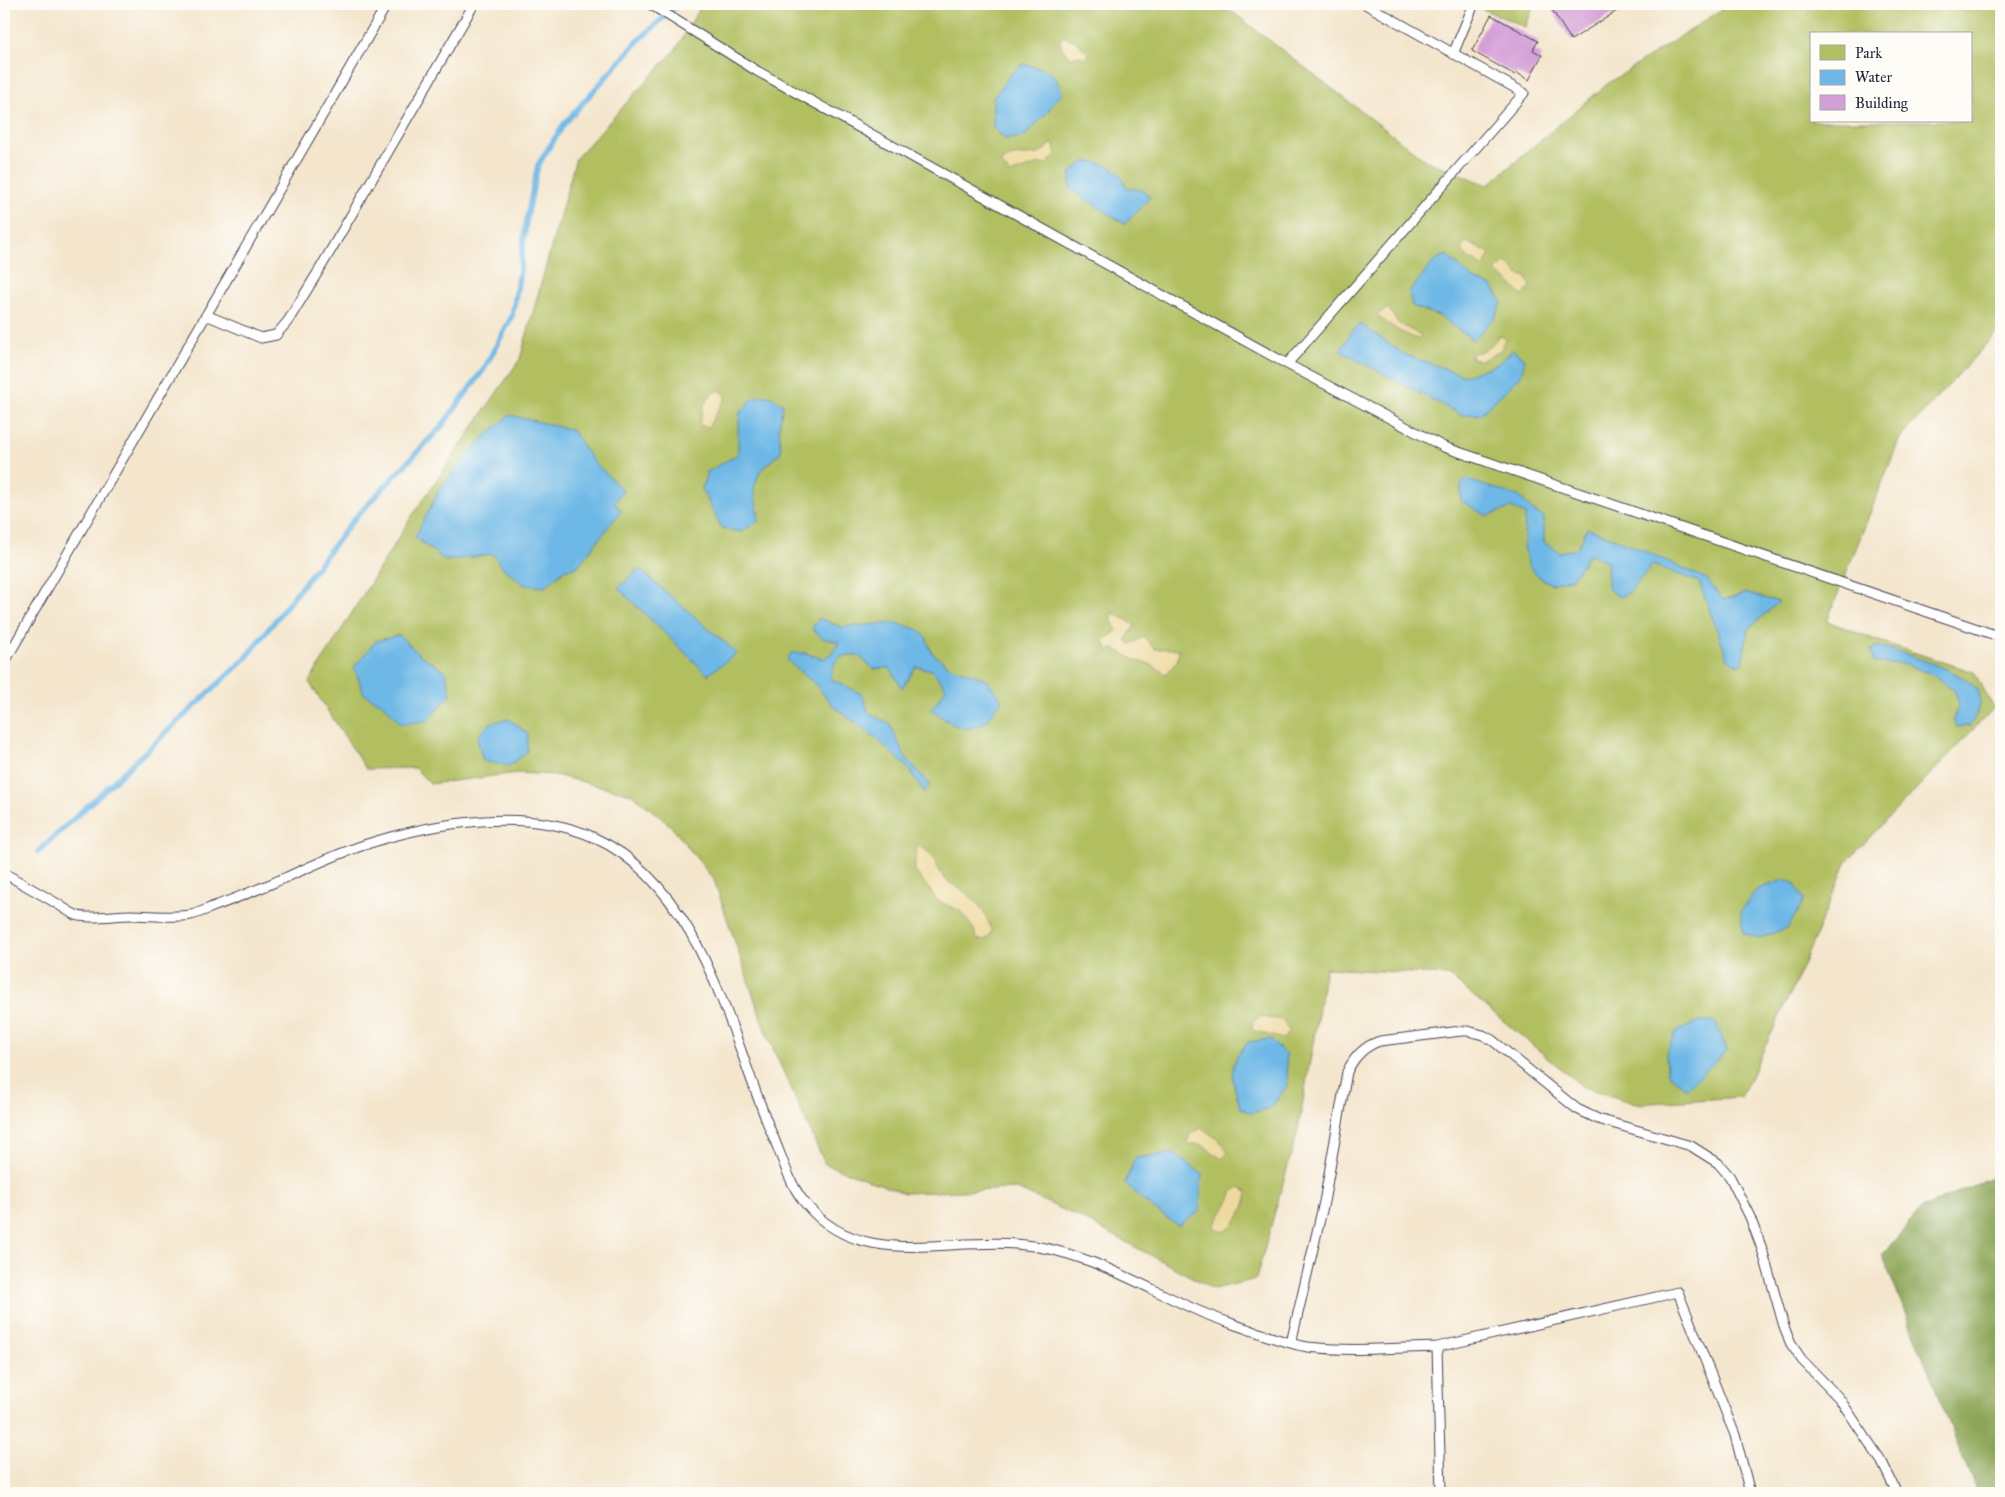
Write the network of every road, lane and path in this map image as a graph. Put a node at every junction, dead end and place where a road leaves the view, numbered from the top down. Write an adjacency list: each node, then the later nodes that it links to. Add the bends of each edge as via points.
1 (387, 4): 7 (lane)
2 (474, 4): 7 (lane, via 321,267 276,335 261,338)
3 (1365, 4): 6 (lane)
4 (1474, 4): 6 (lane)
5 (653, 6): 8 (lane, via 757,71)
6 (1453, 54): 8 (lane, via 1524,93)
7 (206, 314): 10 (lane)
8 (1287, 364): 9 (lane, via 1444,447)
9 (2001, 637)
10 (4, 663)
11 (4, 873): 12 (lane, via 78,916 190,915 366,844 433,828 466,823 541,822 576,831 624,854 650,876 686,924 705,960 795,1189 806,1205 838,1232 854,1239 903,1247 995,1243 1061,1251 1084,1258 1204,1314)
12 (1291, 1343): 13 (lane, via 1306,1347 1352,1349); 16 (lane, via 1324,1202 1351,1064 1363,1049 1380,1041 1468,1031 1492,1040 1578,1109 1598,1120 1691,1146 1718,1163 1730,1177 1750,1217 1791,1344 1802,1360 1840,1398 1882,1462)
13 (1437, 1347): 14 (lane); 15 (lane, via 1678,1292 1735,1435)
14 (1441, 1493)
15 (1750, 1493)
16 (1897, 1493)

